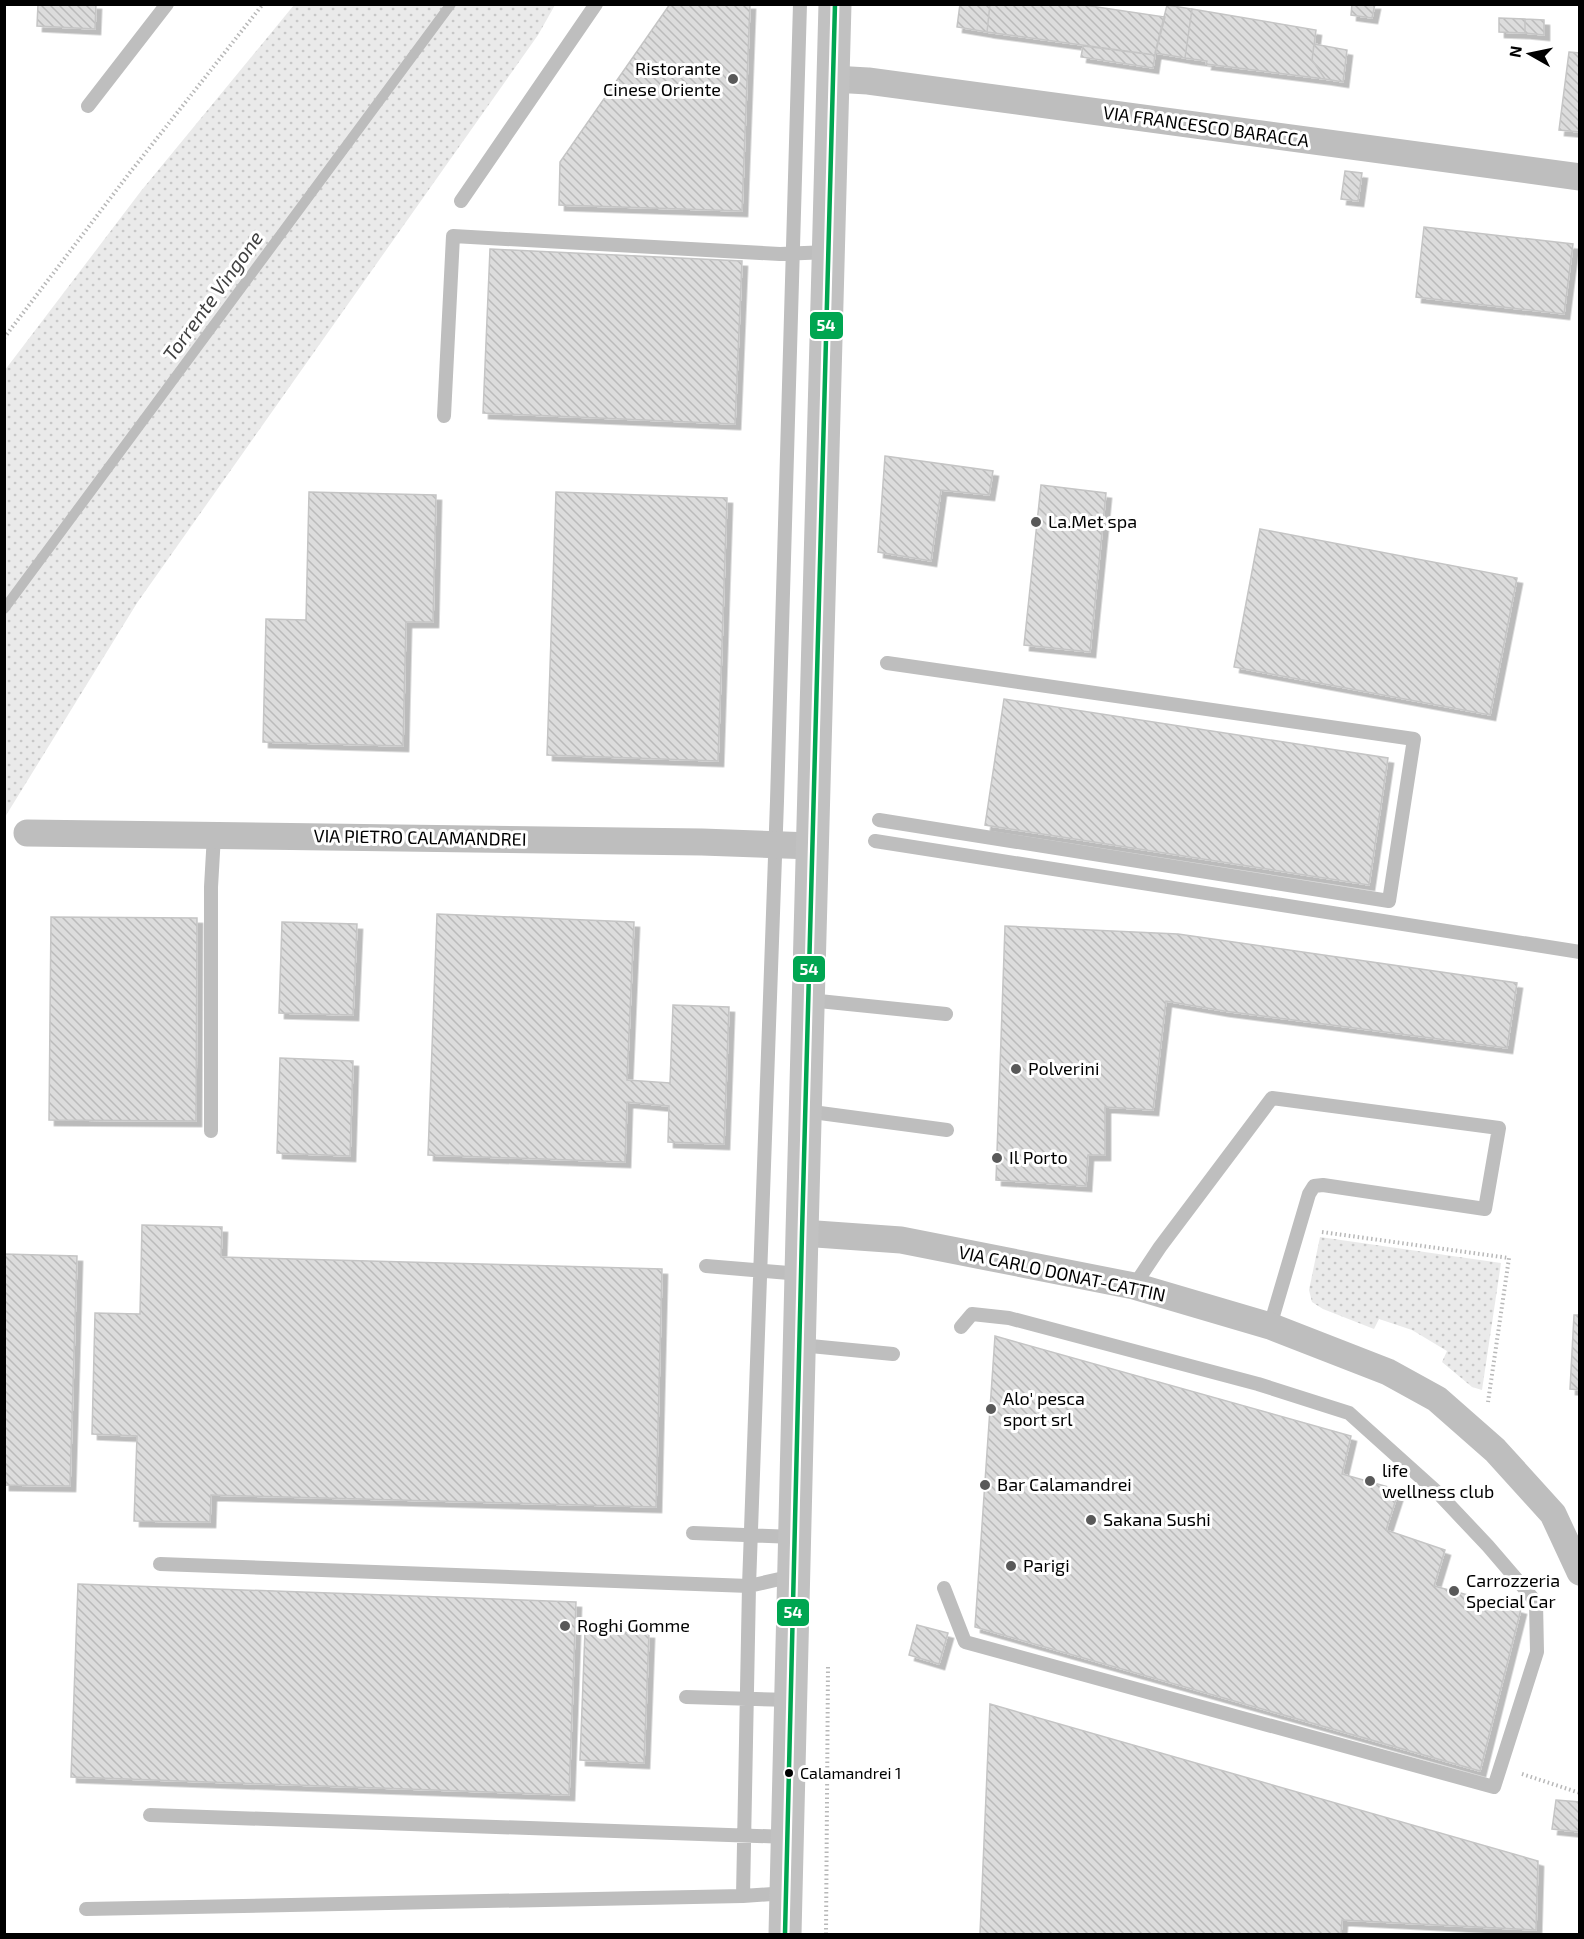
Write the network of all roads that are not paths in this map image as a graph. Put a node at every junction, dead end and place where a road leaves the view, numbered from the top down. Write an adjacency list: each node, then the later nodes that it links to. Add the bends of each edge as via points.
1 (168, 4): 6 (lane)
2 (596, 4): 8 (lane)
3 (800, 4): 10 (lane)
4 (835, 4): 5 (main road)
5 (833, 79): 7 (street, VIA FRANCESCO BARACCA); 9 (main road)
6 (88, 106)
7 (1580, 177)
8 (461, 201)
9 (829, 252): 10 (lane); 18 (main road)
10 (793, 254): 11 (lane, via 453,236); 17 (lane)
11 (444, 416)
12 (887, 663): 13 (lane, via 1414,739 1389,901)
13 (879, 819)
14 (27, 833): 15 (street, VIA PIETRO CALAMANDREI)
15 (214, 835): 17 (street, VIA PIETRO CALAMANDREI); 24 (lane)
16 (875, 841): 19 (lane)
17 (775, 844): 18 (street, VIA PIETRO CALAMANDREI); 27 (lane)
18 (813, 846): 20 (main road)
19 (1580, 952)
20 (809, 1000): 21 (lane); 22 (main road)
21 (946, 1014)
22 (805, 1111): 23 (lane); 25 (main road)
23 (947, 1130)
24 (212, 1131)
25 (802, 1233): 28 (main road); 29 (street, VIA CARLO DONAT-CATTIN, via 901,1240)
26 (706, 1266): 27 (lane)
27 (760, 1271): 28 (lane); 35 (lane)
28 (801, 1274): 32 (main road)
29 (1134, 1286): 30 (street, VIA CARLO DONAT-CATTIN); 30 (lane, via 1272,1098 1499,1128 1485,1209 1314,1186)
30 (1270, 1326): 38 (street, VIA CARLO DONAT-CATTIN, via 1388,1372 1437,1399 1495,1450 1552,1514)
31 (961, 1328): 41 (lane, via 972,1314 1009,1318 1258,1384 1349,1413 1438,1493 1536,1602 1537,1652 1494,1787 965,1642)
32 (800, 1345): 33 (lane); 36 (main road)
33 (893, 1354)
34 (693, 1533): 35 (lane)
35 (751, 1536): 36 (lane); 40 (lane)
36 (795, 1537): 39 (main road)
37 (160, 1564): 40 (lane)
38 (1580, 1572)
39 (795, 1576): 40 (lane); 44 (main road)
40 (749, 1586): 43 (lane)
41 (944, 1588)
42 (686, 1697): 43 (lane)
43 (748, 1698): 44 (lane); 46 (lane)
44 (792, 1700): 47 (main road)
45 (150, 1815): 46 (lane)
46 (745, 1836): 47 (lane); 49 (lane)
47 (788, 1837): 48 (main road)
48 (786, 1893): 49 (lane); 51 (main road)
49 (743, 1896): 50 (lane)
50 (86, 1909)
51 (785, 1935)

